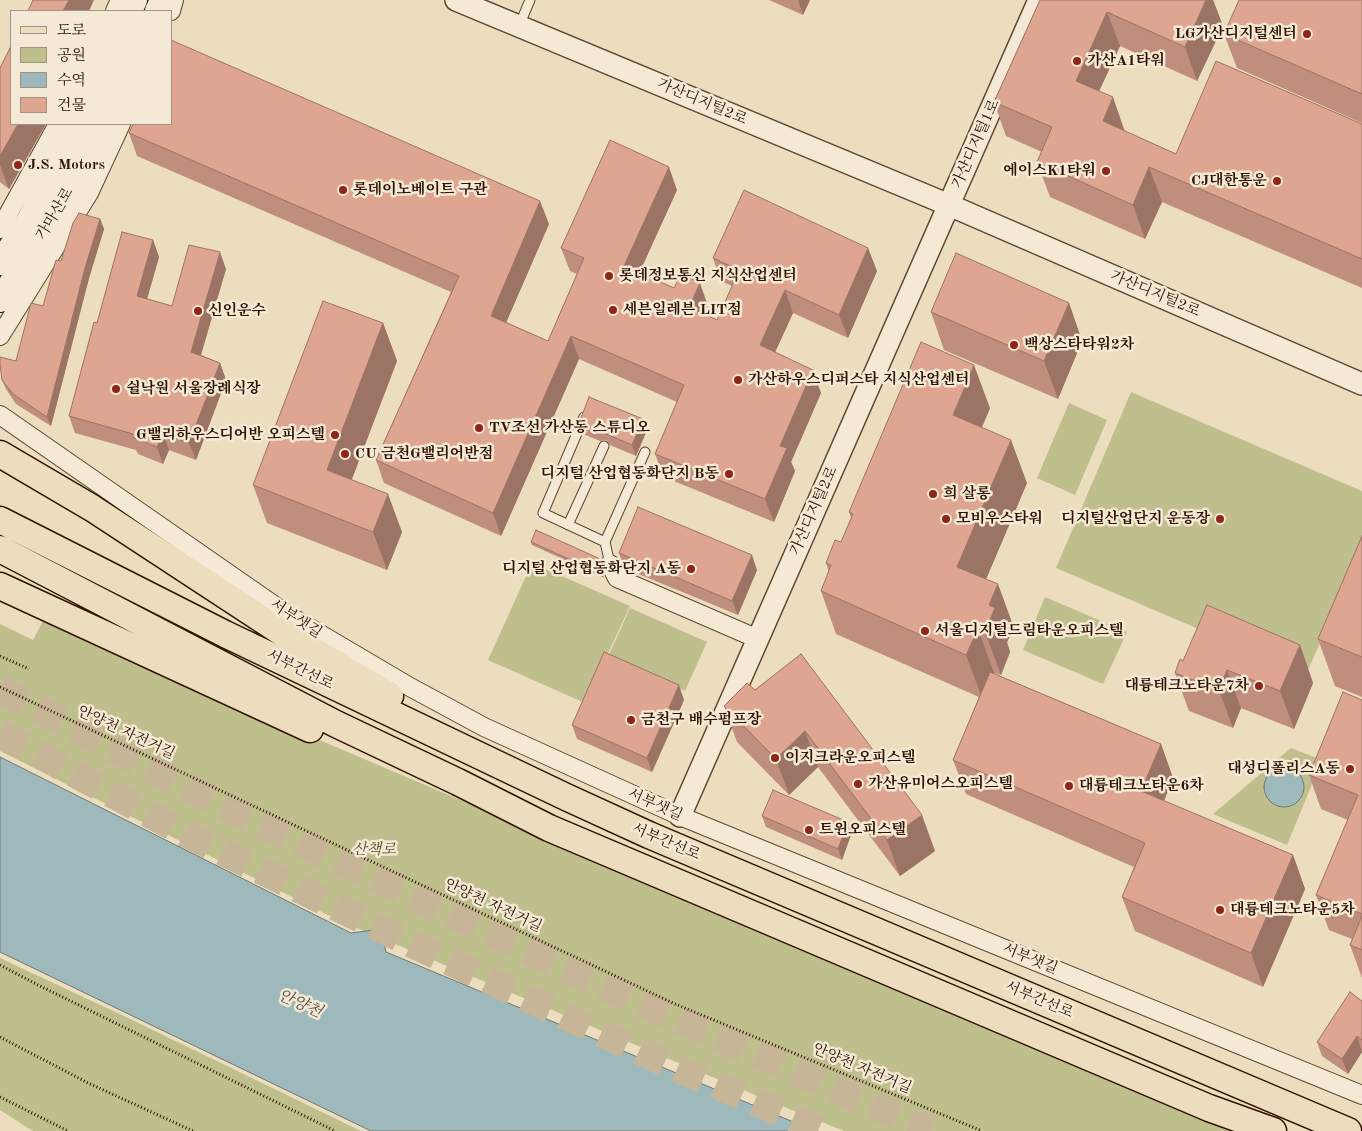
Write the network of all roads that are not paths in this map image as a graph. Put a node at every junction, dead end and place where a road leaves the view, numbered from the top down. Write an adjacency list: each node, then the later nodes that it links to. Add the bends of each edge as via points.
1 (456, 0): 4 (street, 가산디지털2로)
2 (530, 0): 4 (lane)
3 (1040, 0): 9 (street, 가산디지털1로)
4 (519, 26): 9 (street, 가산디지털2로)
5 (57, 125): 10 (street)
6 (76, 125): 11 (main road, 가마산로, via 28,220)
7 (102, 125): 12 (main road, 가마산로, via 60,208)
8 (122, 125): 13 (street, via 89,193)
9 (949, 205): 14 (street, 가산디지털2로); 26 (street, 가산디지털2로)
10 (0, 229)
11 (0, 264)
12 (0, 300)
13 (0, 336)
14 (1362, 384)
15 (0, 415): 28 (street, 서부샛길, via 280,610 341,648 484,726)
16 (584, 417): 21 (lane, via 543,513)
17 (604, 446): 21 (lane)
18 (645, 452): 22 (lane)
19 (0, 454): 27 (main road, via 92,508 278,630)
20 (0, 520): 27 (main road, 서부간선로, via 225,634)
21 (568, 525): 22 (lane)
22 (604, 542): 24 (lane)
23 (0, 549): 29 (main road, 서부간선로, via 336,724)
24 (610, 564): 26 (street, via 617,578)
25 (0, 586): 29 (main road, via 355,749)
26 (758, 639): 28 (street, 가산디지털2로)
27 (566, 797): 30 (main road, 서부간선로)
28 (680, 816): 31 (street, 서부샛길)
29 (549, 828): 33 (main road, 서부간선로, via 1209,1108)
30 (1225, 1078): 32 (main road); 34 (main road, 서부간선로)
31 (1362, 1095)
32 (1362, 1124)
33 (1273, 1131)
34 (1348, 1131)

